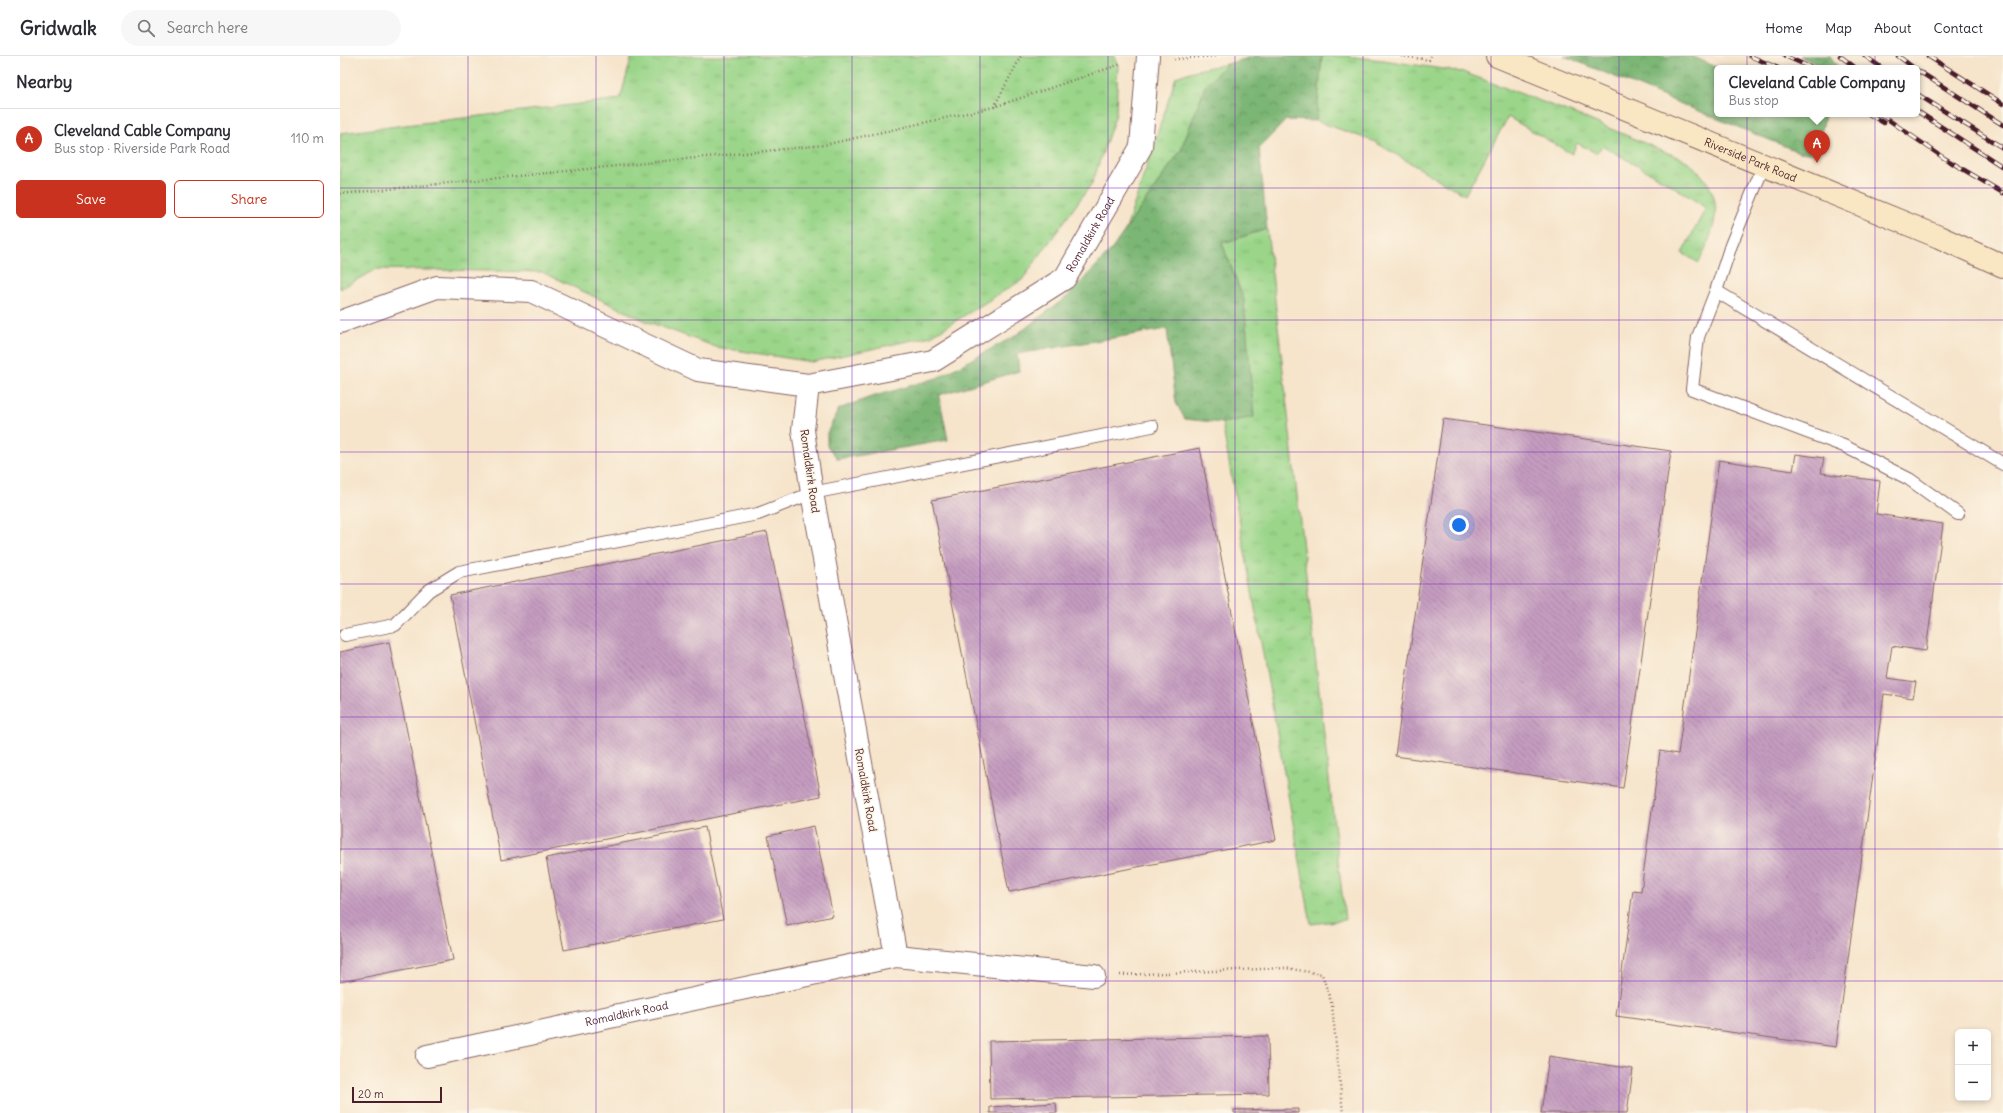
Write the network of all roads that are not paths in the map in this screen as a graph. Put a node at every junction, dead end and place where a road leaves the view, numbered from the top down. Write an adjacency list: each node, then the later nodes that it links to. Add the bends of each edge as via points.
1 (1497, 56): 3 (street, Riverside Park Road)
2 (1149, 58): 7 (street, Romaldkirk Road, via 1141,147 1065,278 933,361)
3 (1764, 165): 4 (street, Riverside Park Road); 5 (lane, via 1731,245)
4 (2003, 266)
5 (1716, 291): 9 (lane); 11 (lane, via 1698,337 1692,389 1844,446 1909,480)
6 (340, 322): 7 (street, via 437,287 531,291 698,370)
7 (808, 385): 10 (street, Romaldkirk Road, via 803,430)
8 (1152, 426): 10 (lane)
9 (2003, 464)
10 (812, 493): 12 (lane, via 758,514 459,572 428,590 395,625); 13 (street, Romaldkirk Road)
11 (1958, 514)
12 (345, 635)
13 (896, 956): 14 (street, Romaldkirk Road); 15 (street, Romaldkirk Road)
14 (1094, 976)
15 (427, 1056)

